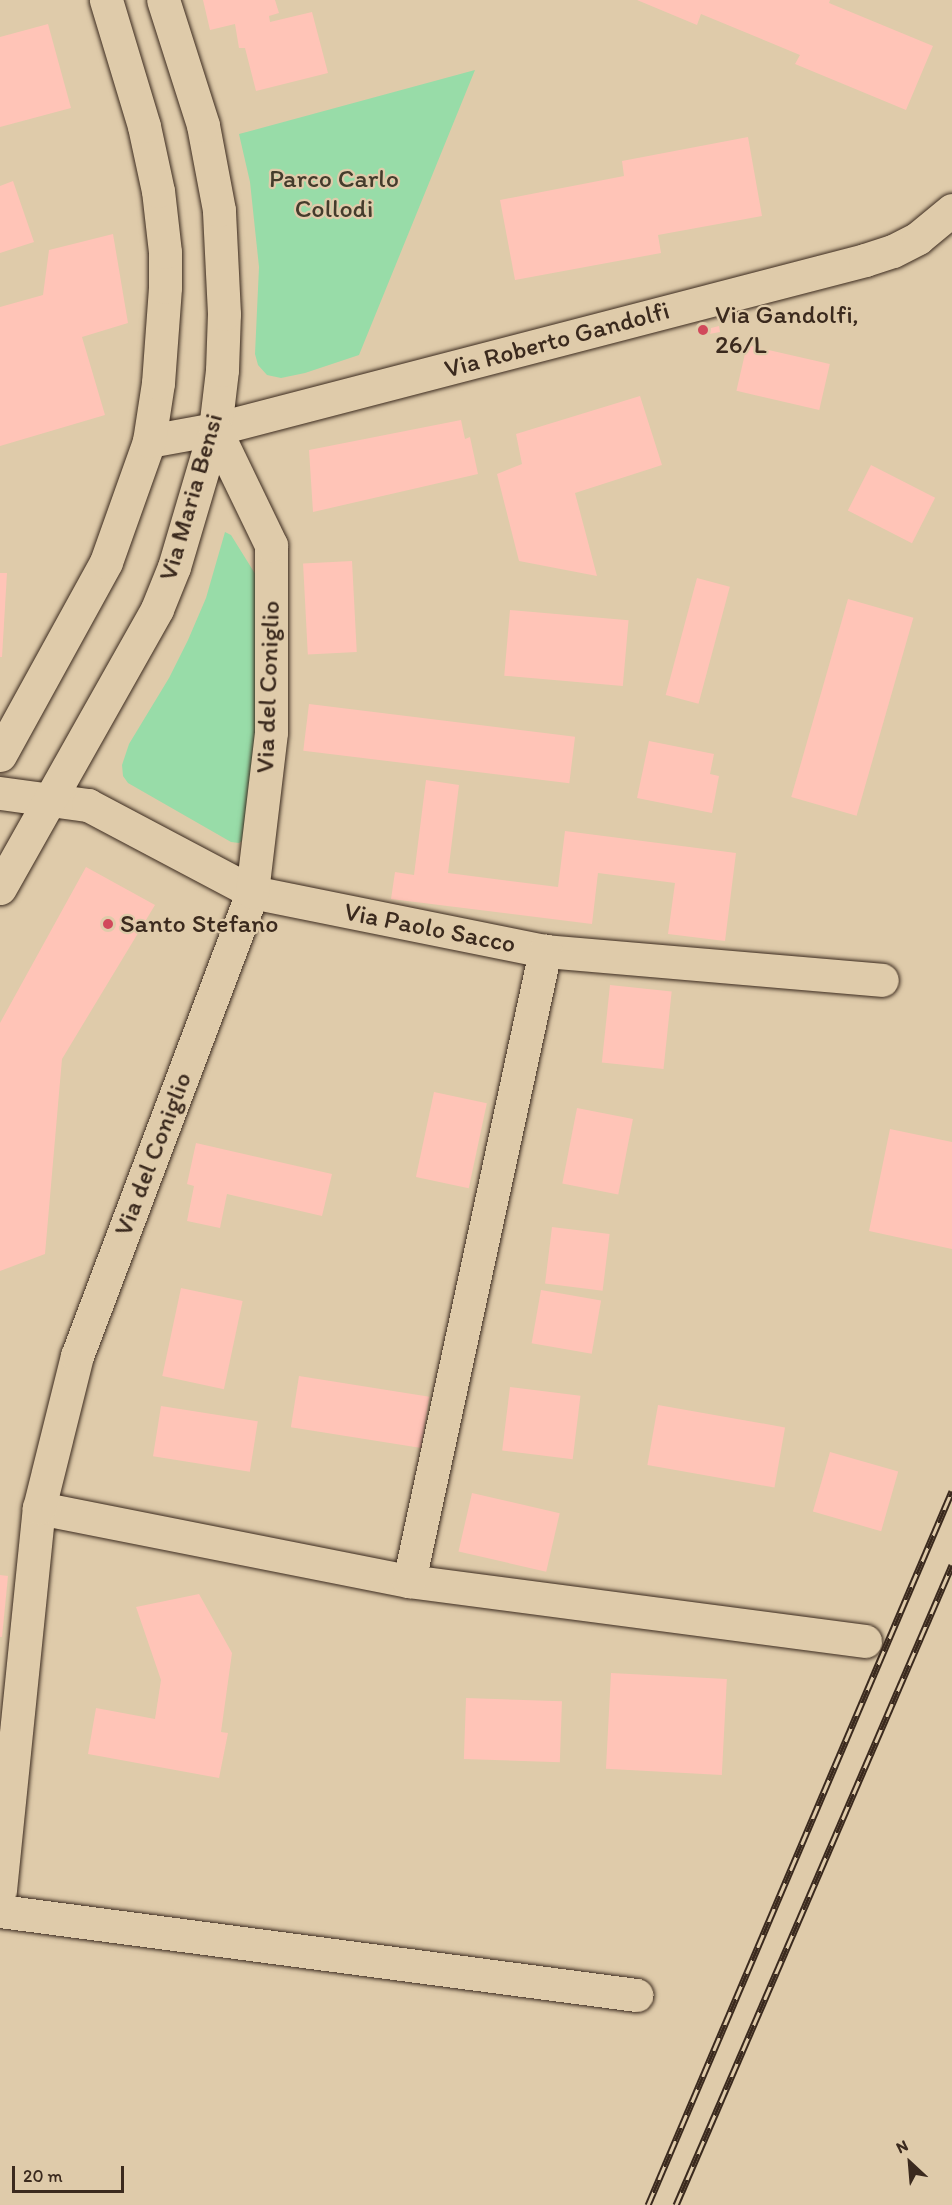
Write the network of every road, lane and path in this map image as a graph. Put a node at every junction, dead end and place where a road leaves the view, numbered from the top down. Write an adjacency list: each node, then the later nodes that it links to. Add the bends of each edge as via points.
1 (106, 0): 5 (street, via 152,159 165,252 163,334)
2 (164, 0): 4 (street, Via Maria Bensi, via 203,125 219,210 224,314)
3 (952, 210): 4 (street, Via Roberto Gandolfi, via 918,238 865,260)
4 (215, 429): 5 (street, Via Roberto Gandolfi); 8 (street, Via Maria Bensi, via 174,567 157,609); 10 (street, Via del Coniglio, via 271,545 271,732)
5 (149, 441): 6 (street, via 106,562)
6 (0, 755)
7 (0, 793): 8 (street, Via Paolo Sacco)
8 (50, 801): 9 (street, Via Maria Bensi); 10 (street, Via Paolo Sacco, via 88,805)
9 (0, 888)
10 (252, 892): 11 (street, Via Paolo Sacco); 13 (street, Via del Coniglio, via 77,1356)
11 (545, 951): 12 (street, Via Paolo Sacco); 14 (street)
12 (882, 980)
13 (39, 1508): 14 (street); 16 (street, Via del Coniglio)
14 (409, 1581): 15 (street)
15 (865, 1641)
16 (0, 1890)
17 (0, 1911): 18 (street)
18 (636, 1995)

